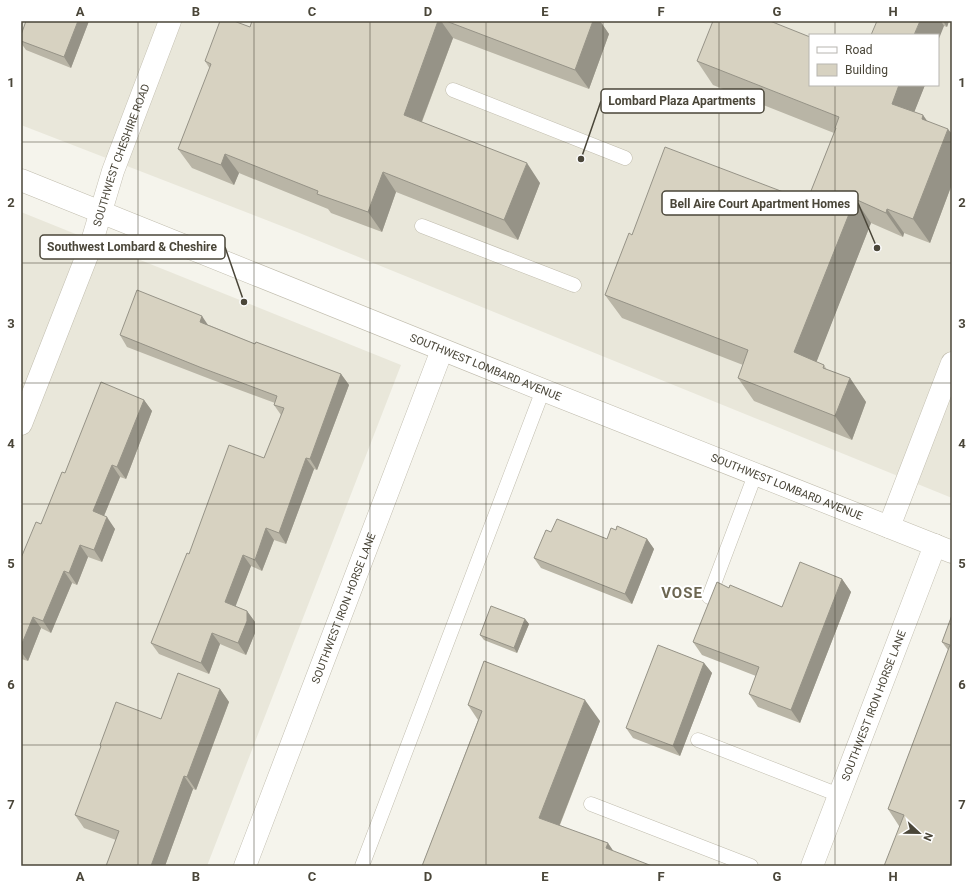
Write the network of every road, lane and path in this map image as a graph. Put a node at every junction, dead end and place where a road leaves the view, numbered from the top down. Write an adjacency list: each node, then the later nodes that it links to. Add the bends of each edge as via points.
1 (170, 21): 5 (street, SOUTHWEST CHESHIRE ROAD, via 113,171)
2 (453, 90): 3 (lane)
3 (625, 158)
4 (21, 180): 5 (street, SOUTHWEST LOMBARD AVENUE)
5 (101, 212): 8 (street, SOUTHWEST LOMBARD AVENUE); 11 (street, SOUTHWEST CHESHIRE ROAD, via 90,248)
6 (422, 226): 7 (lane)
7 (574, 285)
8 (442, 350): 10 (street, SOUTHWEST LOMBARD AVENUE); 19 (street, SOUTHWEST IRON HORSE LANE)
9 (952, 363): 13 (street)
10 (543, 390): 12 (street, SOUTHWEST LOMBARD AVENUE); 20 (lane)
11 (21, 424)
12 (755, 474): 13 (street, SOUTHWEST LOMBARD AVENUE); 15 (lane)
13 (889, 527): 14 (street, SOUTHWEST LOMBARD AVENUE)
14 (943, 549): 17 (street, SOUTHWEST IRON HORSE LANE)
15 (709, 597)
16 (698, 740): 17 (lane)
17 (839, 794): 22 (street, SOUTHWEST IRON HORSE LANE)
18 (591, 804): 21 (lane)
19 (245, 866)
20 (362, 866)
21 (751, 866)
22 (812, 866)

